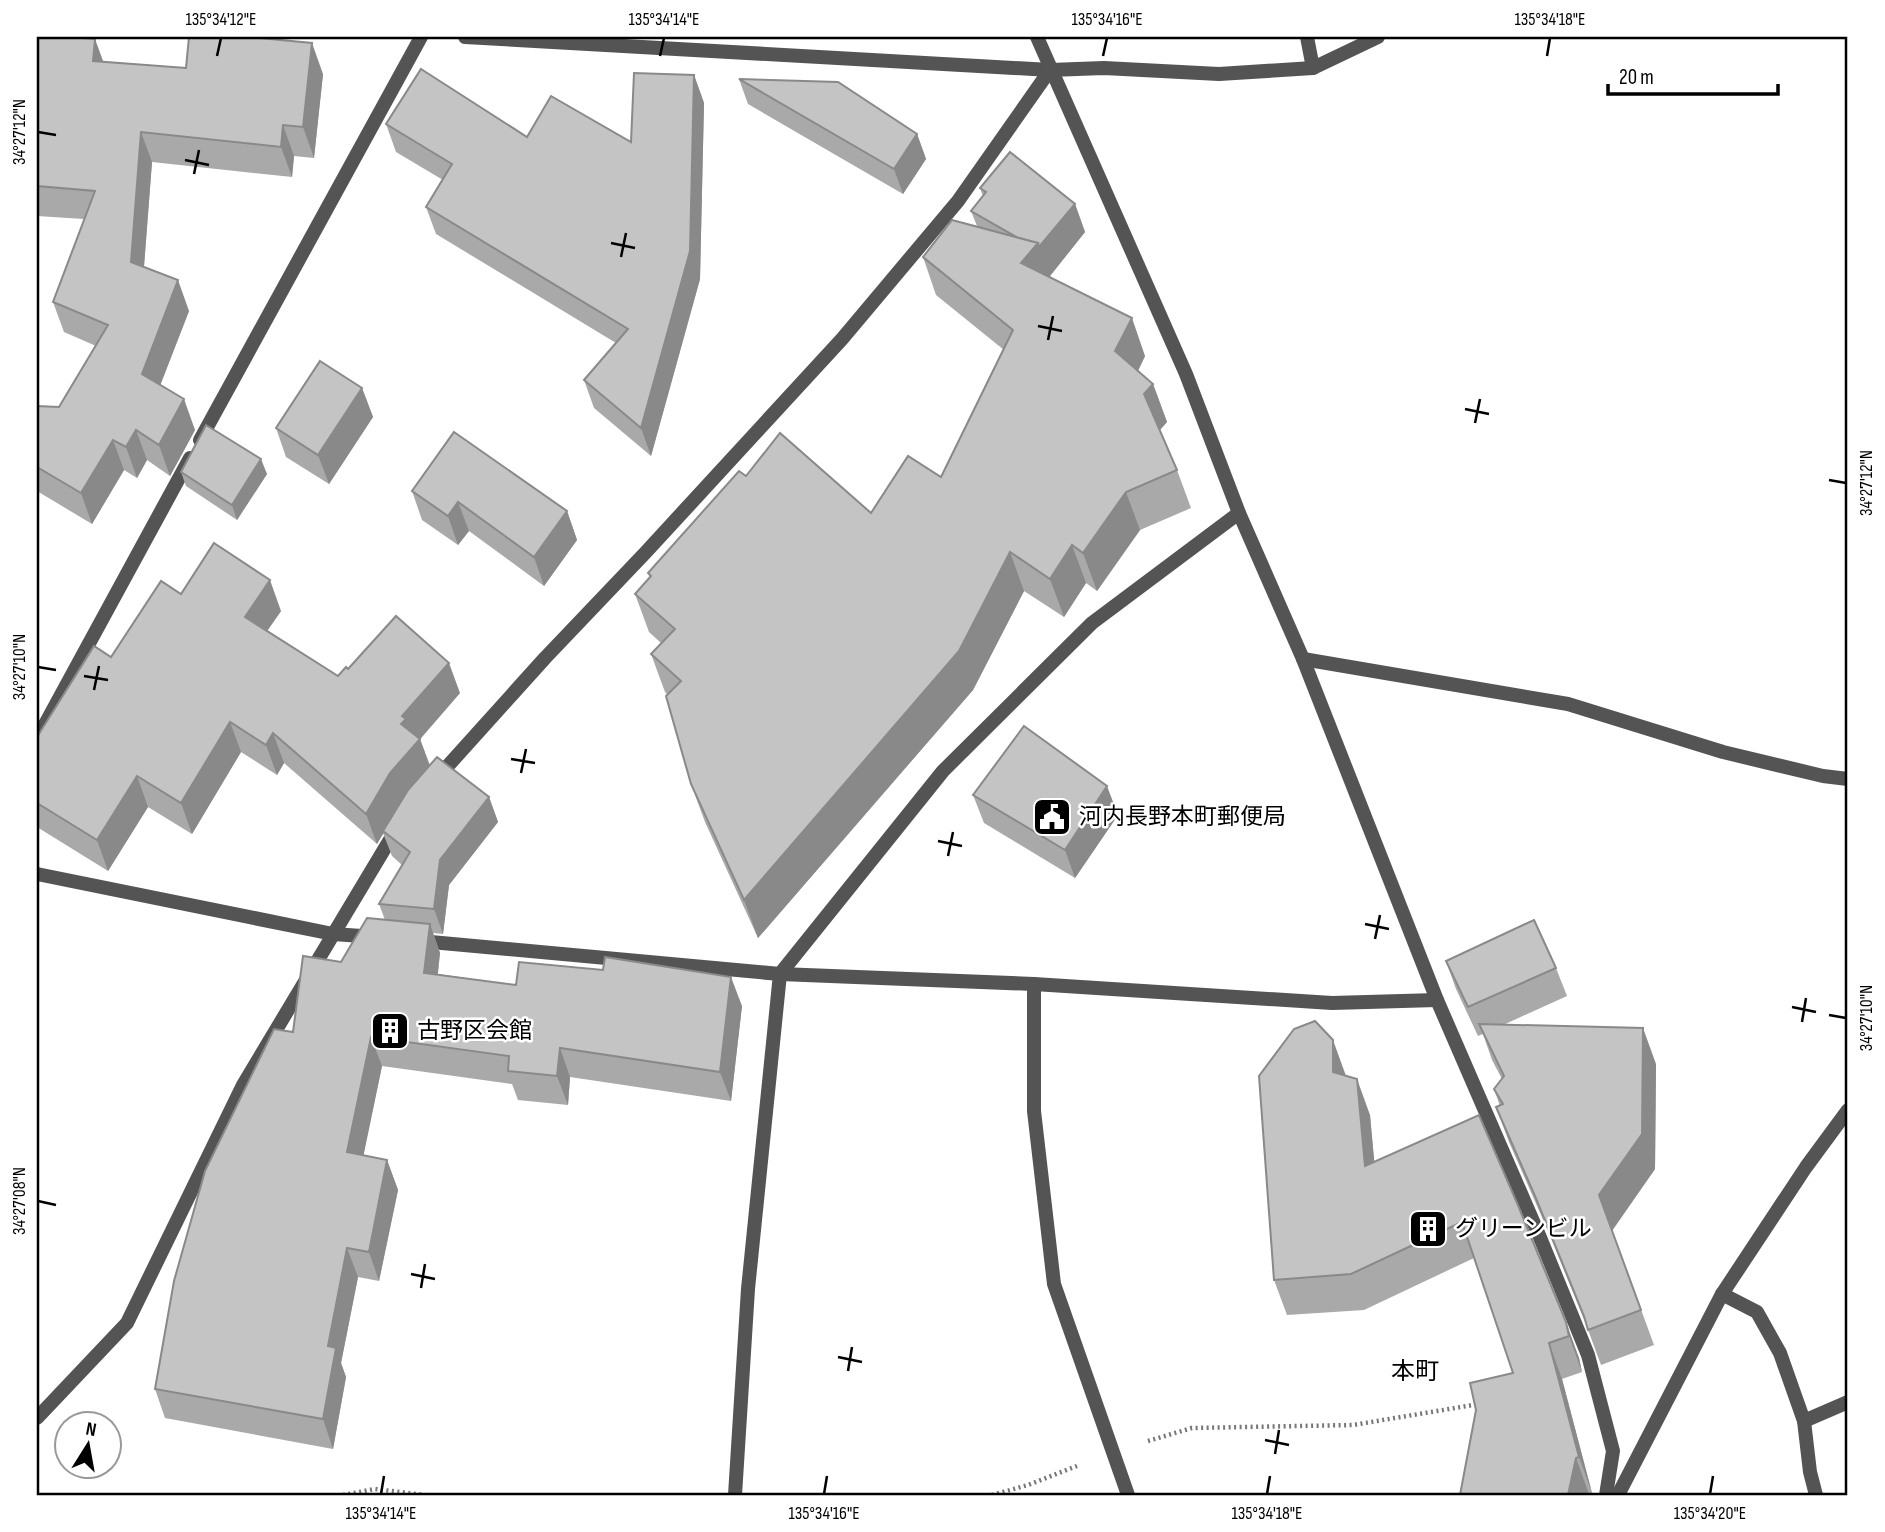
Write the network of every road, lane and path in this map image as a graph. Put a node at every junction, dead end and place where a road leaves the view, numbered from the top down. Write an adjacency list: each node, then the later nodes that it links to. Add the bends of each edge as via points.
1 (421, 37): 10 (street)
2 (465, 37): 7 (street)
3 (1037, 37): 7 (street)
4 (1307, 37): 6 (street)
5 (1378, 37): 6 (street)
6 (1313, 68): 7 (street, via 1219,74)
7 (1050, 70): 8 (street, via 1186,374); 12 (street, via 958,201 842,339)
8 (1239, 513): 9 (street); 16 (street, via 1092,623 943,771)
9 (1303, 659): 11 (street, via 1567,704 1723,752); 18 (street)
10 (37, 739)
11 (1848, 779)
12 (427, 789)
13 (402, 820): 15 (street)
14 (37, 874): 15 (street)
15 (333, 933): 16 (street); 23 (street, via 243,1086 127,1323)
16 (780, 974): 17 (street); 28 (street, via 748,1289)
17 (1034, 984): 18 (street, via 1332,1003); 25 (street, via 1034,1111 1054,1284)
18 (1437, 1000): 31 (street, via 1588,1354 1613,1451)
19 (1848, 1110): 20 (street)
20 (1722, 1294): 24 (street, via 1757,1312 1780,1353); 32 (street)
21 (1848, 1402): 24 (street)
22 (1481, 1404): 25 (path, via 1353,1424 1192,1428)
23 (37, 1418)
24 (1804, 1421): 33 (street)
25 (1113, 1451): 29 (path, via 1028,1486); 30 (street)
26 (343, 1495): 27 (path, via 375,1489)
27 (425, 1495)
28 (735, 1495)
29 (992, 1495)
30 (1128, 1495)
31 (1606, 1495)
32 (1618, 1495)
33 (1816, 1495)

